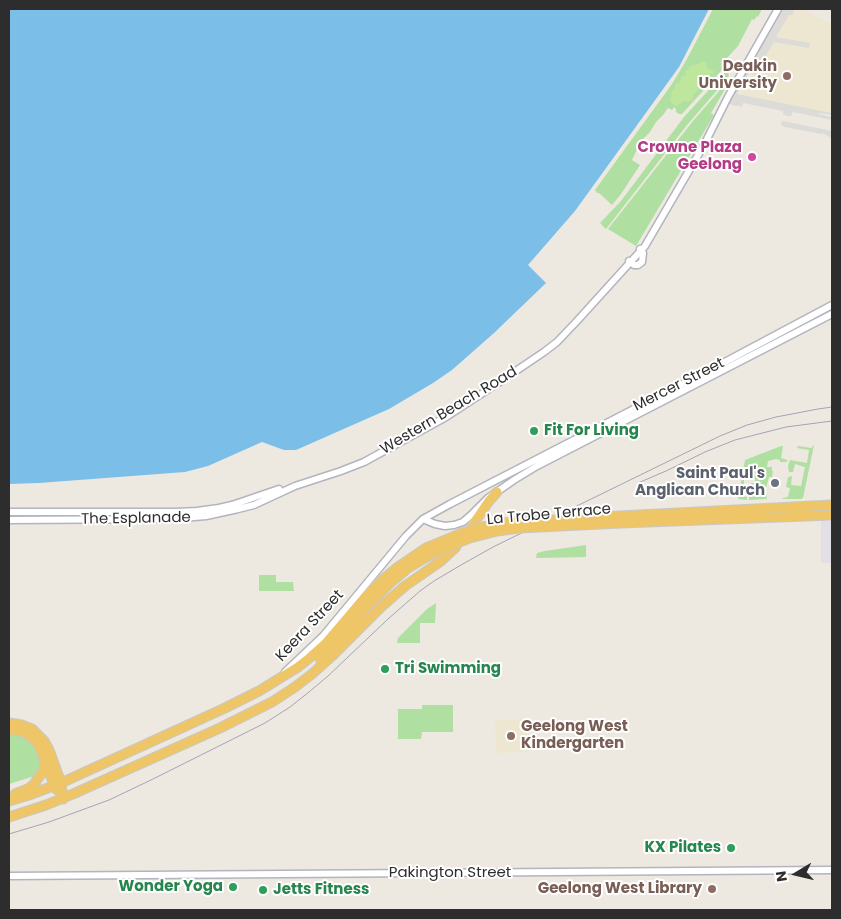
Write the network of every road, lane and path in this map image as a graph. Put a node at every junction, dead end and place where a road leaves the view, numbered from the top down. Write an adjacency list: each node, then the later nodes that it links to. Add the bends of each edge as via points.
1 (778, 9): 7 (street, Western Beach Road, via 650,237 551,347 459,409 364,462)
2 (832, 305): 4 (street, Mercer Street)
3 (832, 314): 4 (street, Mercer Street)
4 (724, 366): 5 (street, Mercer Street)
5 (619, 420): 6 (street, Mercer Street); 9 (street, Mercer Street)
6 (497, 492): 12 (street, Mercer Street, via 457,524 442,526); 15 (highway)
7 (257, 500): 10 (street, The Esplanade, via 197,511); 14 (street, The Esplanade, via 212,515 170,519)
8 (832, 505): 13 (highway, La Trobe Terrace)
9 (445, 506): 12 (street, Keera Street)
10 (9, 512)
11 (832, 515): 13 (highway, La Trobe Terrace)
12 (423, 519): 18 (street, Keera Street, via 323,636)
13 (620, 519): 17 (highway, La Trobe Terrace, bridge, via 496,531)
14 (9, 520)
15 (472, 526)
16 (456, 547): 19 (highway, via 442,561 405,586 312,674 272,702)
17 (428, 552): 18 (highway, La Trobe Terrace, via 390,574 368,594 326,643); 19 (highway, La Trobe Terrace, via 389,584 328,652 296,680)
18 (278, 679): 26 (highway, Keera Street, via 243,699)
19 (243, 716): 29 (highway)
20 (9, 719): 22 (street)
21 (9, 723): 22 (highway)
22 (32, 729): 24 (highway)
23 (9, 730): 25 (highway, via 20,731 32,738)
24 (49, 750): 26 (highway, via 63,770); 27 (highway)
25 (45, 760): 27 (highway); 28 (highway, via 44,770 34,784)
26 (89, 770): 27 (highway, Keera Street)
27 (58, 784): 29 (highway); 30 (highway, Keera Street)
28 (9, 797)
29 (63, 799): 31 (highway)
30 (9, 801)
31 (9, 817)
32 (832, 870): 33 (street, Pakington Street)
33 (9, 876)

